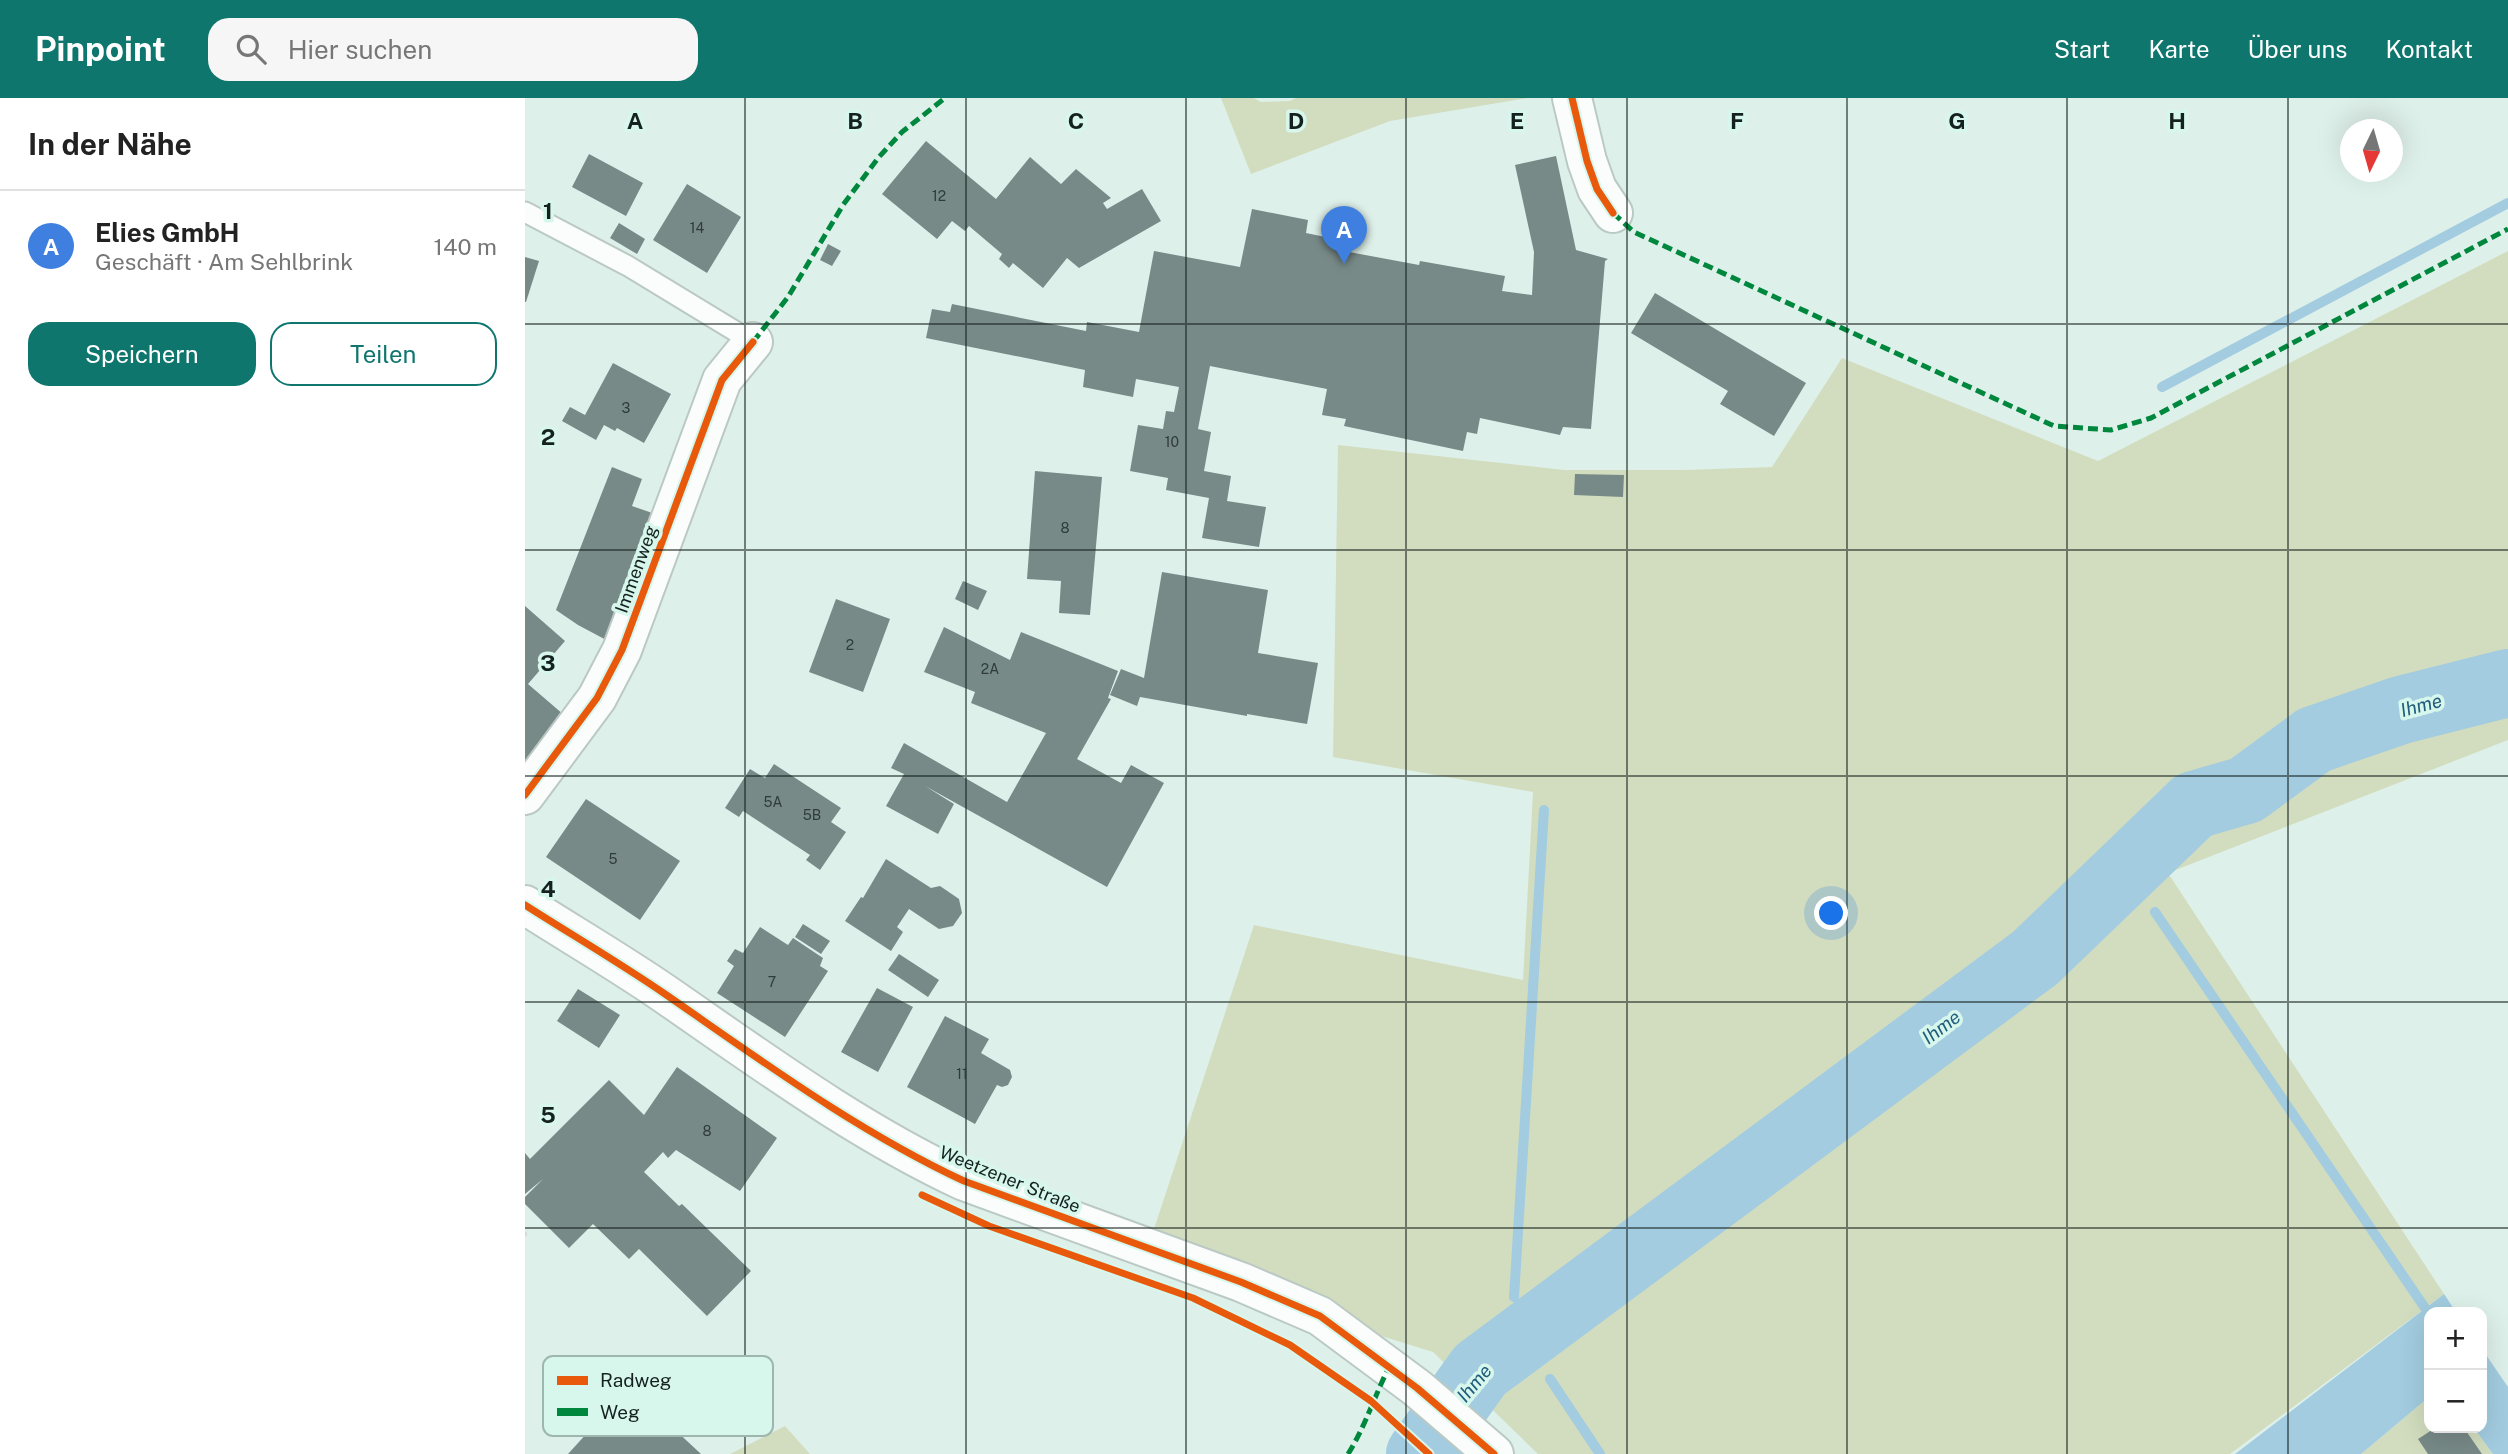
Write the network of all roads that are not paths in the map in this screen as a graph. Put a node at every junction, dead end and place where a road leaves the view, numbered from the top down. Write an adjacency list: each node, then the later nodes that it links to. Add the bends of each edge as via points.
1 (1572, 98): 3 (street, via 1587,161 1597,189)
2 (525, 212): 4 (lane, Immenweg, via 628,266)
3 (1613, 213)
4 (753, 342): 5 (street, Immenweg, via 722,380 622,650 597,698)
5 (525, 795)
6 (525, 905): 7 (street, Weetzener Straße, via 663,992 819,1101 937,1169 1320,1316 1417,1388)
7 (1490, 1450)

